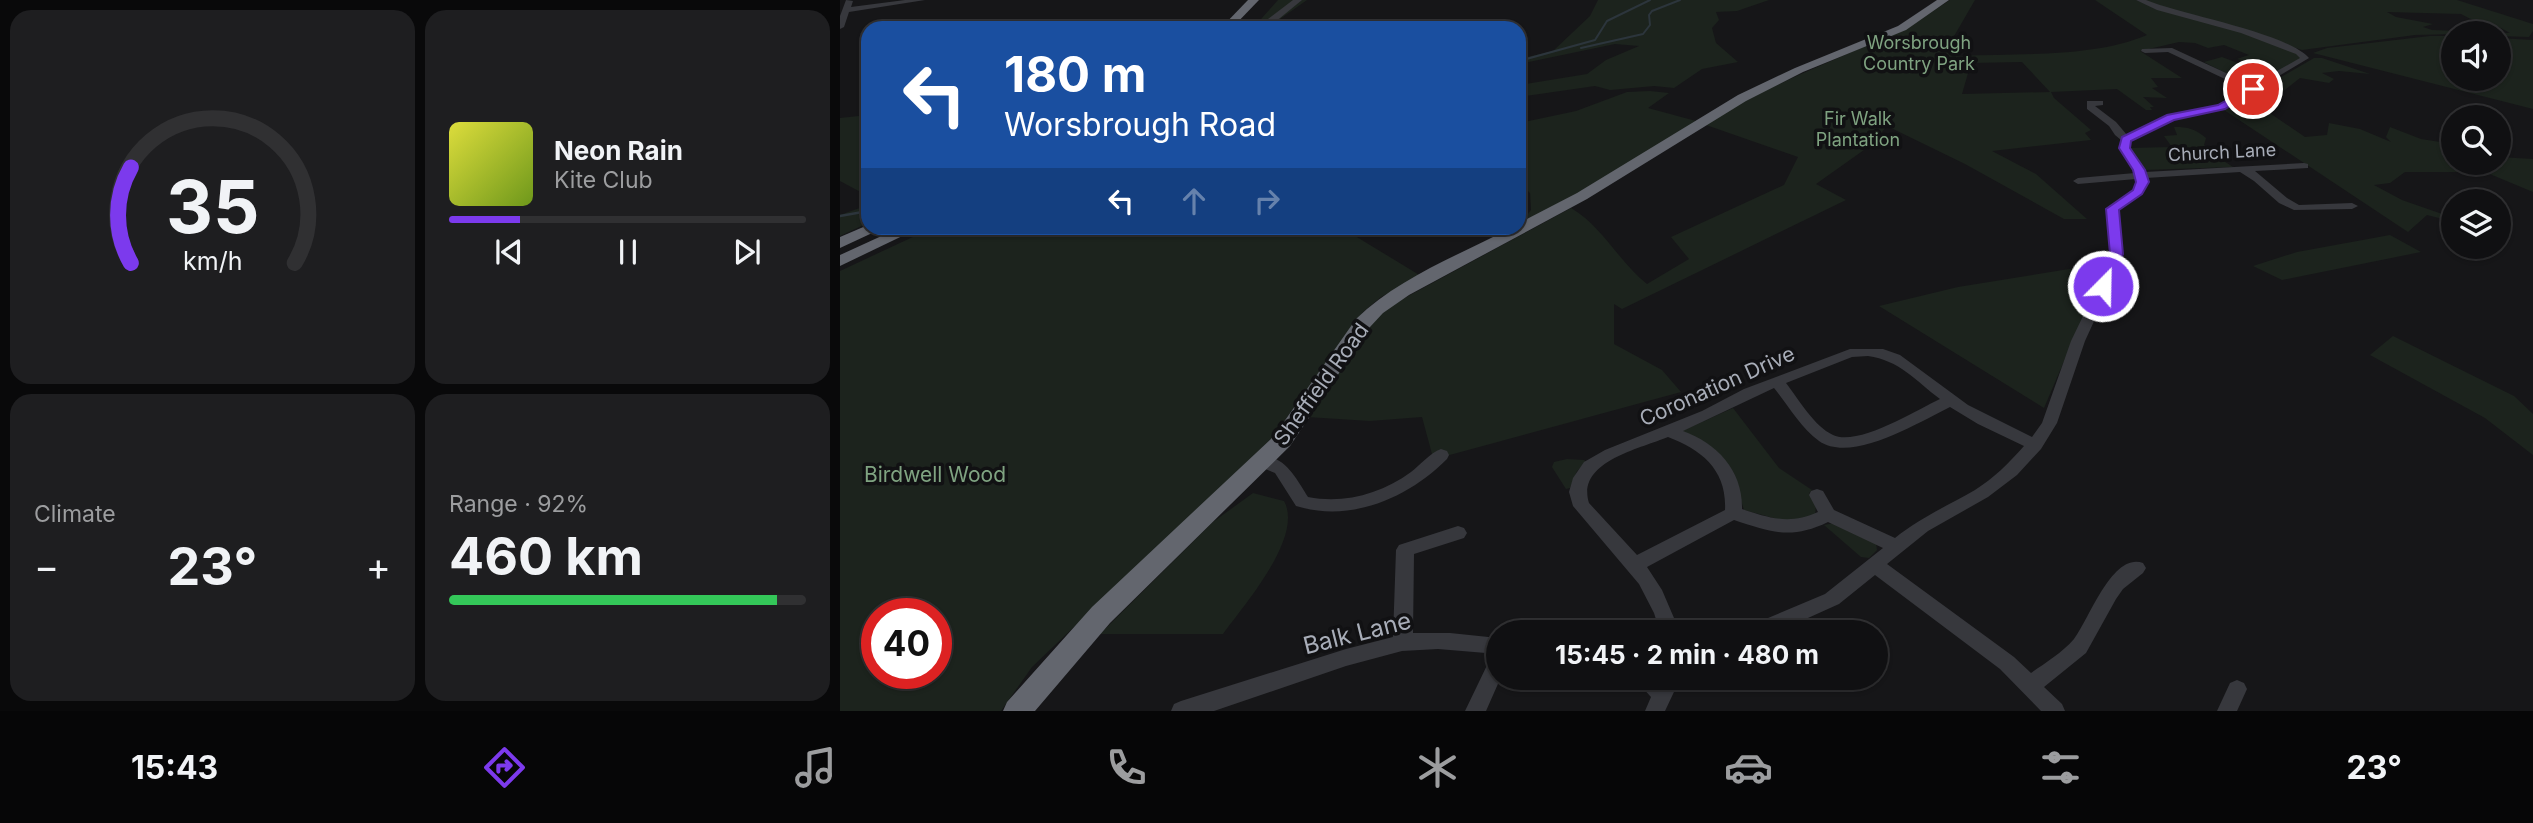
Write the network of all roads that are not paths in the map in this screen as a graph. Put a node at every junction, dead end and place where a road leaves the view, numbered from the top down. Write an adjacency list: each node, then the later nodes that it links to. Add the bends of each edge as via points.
1 (850, 0): 8 (street)
2 (921, 0): 8 (street)
3 (1254, 0): 9 (highway)
4 (1268, 0): 10 (highway)
5 (1298, 0): 11 (street)
6 (1944, 0): 22 (highway, Sheffield Road, via 1902,27 1742,98)
7 (2140, 0): 14 (street, via 2244,31 2305,57)
8 (846, 10): 12 (street)
9 (1233, 21)
10 (1248, 21)
11 (1271, 21)
12 (840, 27)
13 (2145, 51): 14 (street, via 2169,50)
14 (2253, 89): 16 (street, via 2221,107 2171,118)
15 (2100, 103): 16 (street, via 2090,103 2116,122 2118,134)
16 (2126, 139): 19 (street, via 2124,148)
17 (2304, 166): 18 (street, Church Lane)
18 (2239, 169): 19 (street, Church Lane); 21 (street, via 2261,179 2290,206)
19 (2142, 176): 20 (street, Church Lane); 31 (street, via 2138,192 2113,209 2116,260 2078,341 2049,423)
20 (2078, 181)
21 (2352, 206)
22 (1526, 226)
23 (861, 234): 26 (highway)
24 (896, 235): 27 (highway)
25 (1510, 235): 33 (highway, Sheffield Road, via 1391,299 1363,323)
26 (840, 243)
27 (840, 261)
28 (1776, 381): 29 (street, Coronation Drive, via 1850,353 1875,351 1899,358); 29 (street, via 1824,437 1844,444); 30 (street, Coronation Drive)
29 (1951, 400): 31 (street, Coronation Drive)
30 (1669, 431): 35 (street, via 1704,447 1721,466 1732,490); 39 (street, Coronation Drive, via 1590,466 1577,492 1581,506)
31 (2035, 445): 38 (street, via 1983,493)
32 (1441, 455): 33 (street, via 1415,480 1390,493 1319,508 1302,502 1281,469)
33 (1264, 461): 50 (highway, Sheffield Road, via 1101,615)
34 (1817, 495): 36 (street)
35 (1733, 513): 36 (street, via 1788,530); 39 (street)
36 (1828, 515): 38 (street)
37 (1458, 533): 44 (street, via 1405,550)
38 (1895, 545): 40 (street)
39 (1635, 565): 42 (street, Coronation Drive, via 1649,581)
40 (1875, 565): 43 (street, via 1832,599); 46 (street)
41 (2137, 568): 46 (street, via 2124,574 2102,604 2080,646)
42 (1666, 620)
43 (1784, 620)
44 (1403, 643): 45 (street, Balk Lane); 49 (street, Balk Lane, via 1317,668)
45 (1486, 645)
46 (2031, 685): 53 (street)
47 (1486, 688): 52 (street)
48 (2237, 689): 54 (street)
49 (1232, 704): 51 (street, Balk Lane)
50 (1017, 711)
51 (1181, 711)
52 (1475, 711)
53 (2054, 711)
54 (2227, 711)

